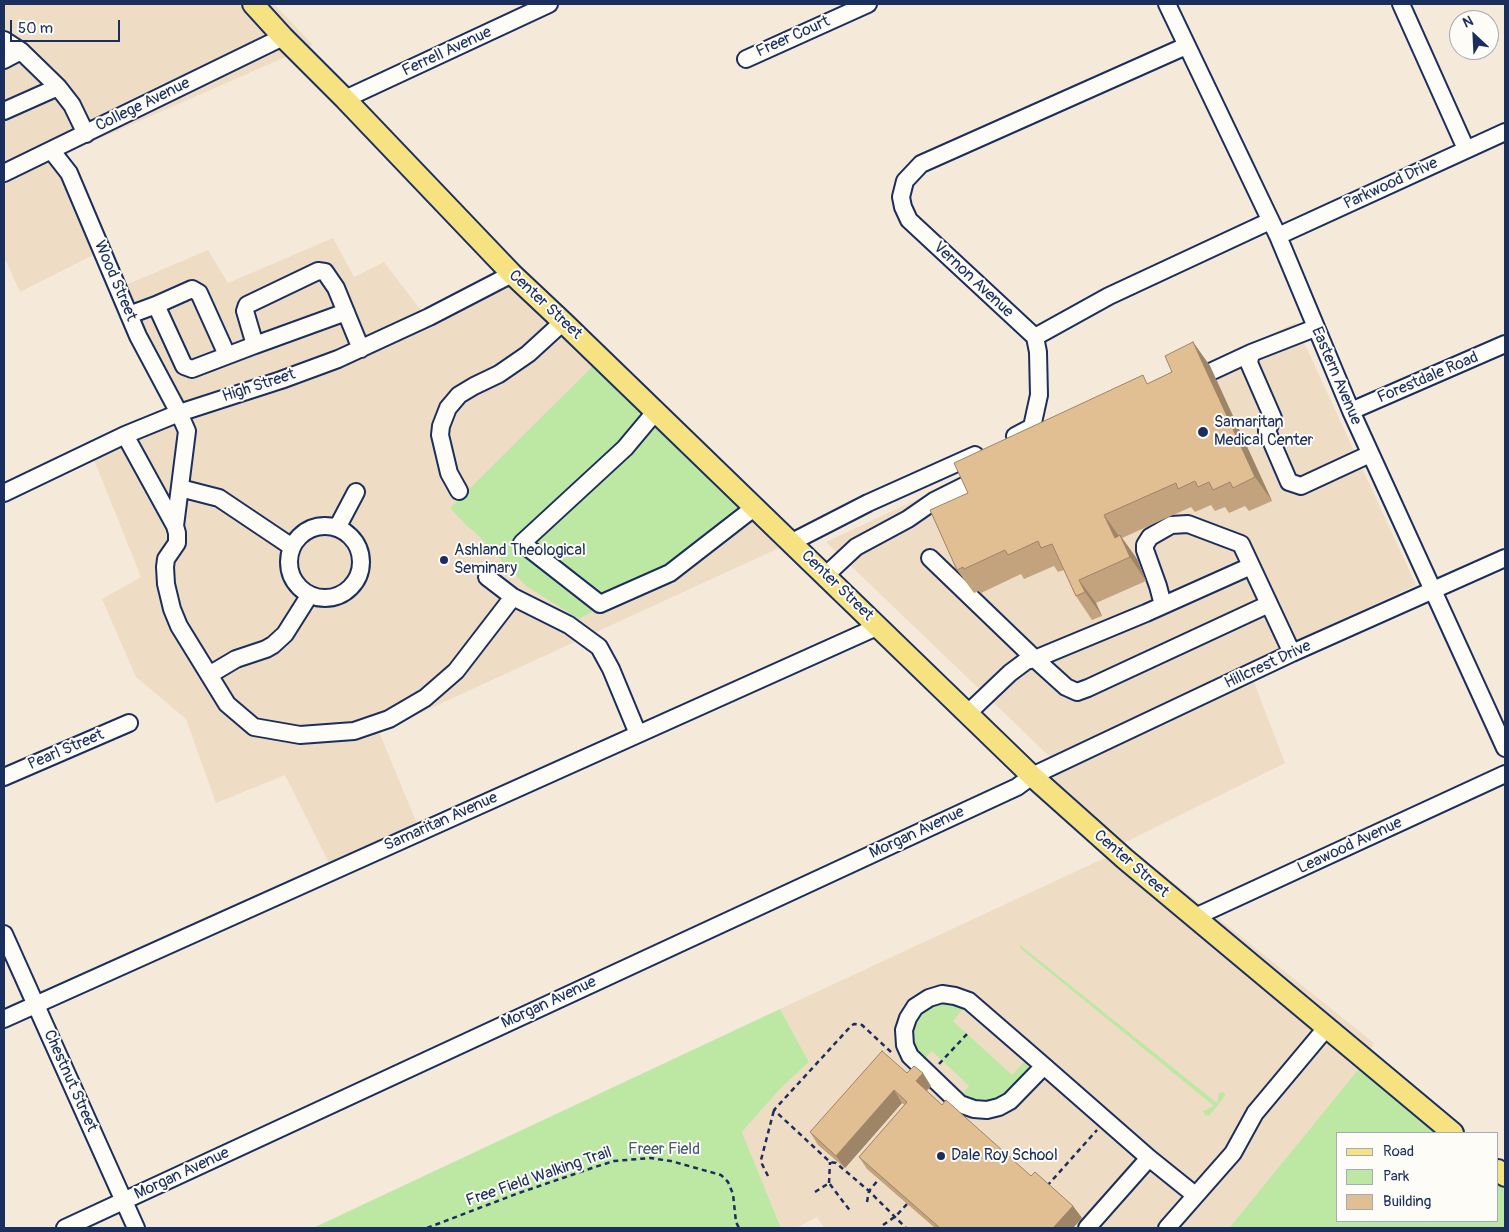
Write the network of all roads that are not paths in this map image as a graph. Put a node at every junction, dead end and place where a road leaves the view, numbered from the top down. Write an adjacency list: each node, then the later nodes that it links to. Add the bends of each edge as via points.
1 (253, 4): 6 (main road, Center Street)
2 (549, 4): 13 (street, Ferrell Avenue)
3 (868, 4): 10 (street, Freer Court)
4 (1167, 4): 8 (street, Eastern Avenue)
5 (1401, 4): 17 (street)
6 (283, 36): 13 (main road, Center Street); 16 (street, College Avenue)
7 (4, 40): 9 (street)
8 (1186, 46): 20 (street, Eastern Avenue); 27 (street, Vernon Avenue, via 920,164 905,181 901,197 909,220)
9 (21, 51): 11 (street); 12 (street)
10 (746, 59)
11 (4, 60)
12 (58, 87): 14 (street); 16 (street, via 72,105)
13 (345, 99): 21 (main road, Center Street)
14 (4, 110)
15 (1505, 132): 17 (street, Parkwood Drive)
16 (86, 134): 18 (street, College Avenue)
17 (1466, 149): 20 (street, Parkwood Drive)
18 (51, 150): 19 (street, College Avenue); 24 (street, Wood Street, via 69,174)
19 (4, 173)
20 (1274, 228): 26 (street, Eastern Avenue); 27 (street, Parkwood Drive, via 1109,296)
21 (512, 274): 25 (main road, Center Street); 30 (street, High Street)
22 (156, 305): 24 (street); 32 (street, via 184,366 192,370); 32 (street, via 192,289 199,293)
23 (346, 312): 28 (street); 28 (street, via 336,288 325,272 318,271 247,305 245,311); 30 (street)
24 (129, 316): 36 (street, Wood Street)
25 (563, 322): 34 (main road, Center Street); 42 (street, via 528,354 499,374 458,395 448,408 440,435 448,473)
26 (1315, 328): 31 (street); 35 (street, Eastern Avenue)
27 (1035, 337): 47 (street, via 1039,394 1032,427)
28 (255, 344): 32 (street)
29 (1505, 344): 35 (street, Forestdale Road)
30 (361, 348): 36 (street, High Street, via 314,368)
31 (1251, 353): 33 (street); 38 (street, via 1249,364 1273,418 1267,431 1290,482 1301,486)
32 (227, 355)
33 (1175, 388)
34 (656, 411): 44 (main road, Center Street); 44 (street, via 624,448 522,543 600,604 670,573)
35 (1351, 411): 38 (street, Eastern Avenue)
36 (179, 413): 37 (street, High Street); 41 (street, Wood Street, via 187,431)
37 (125, 435): 40 (street, High Street); 45 (street)
38 (1370, 454): 54 (street, Eastern Avenue)
39 (1000, 468): 52 (street, via 934,501 856,547)
40 (6, 487)
41 (180, 488): 45 (street, Wood Street); 48 (street, via 219,498)
42 (459, 491)
43 (356, 492): 46 (street)
44 (756, 507): 47 (main road, Center Street)
45 (175, 526): 62 (street, Wood Street, via 177,543 166,559 166,584 179,626)
46 (338, 528): 48 (street, via 311,529 302,534); 55 (street, via 355,541 362,567 358,578 353,586 332,599)
47 (792, 542): 52 (main road, Center Street)
48 (292, 547): 55 (street, via 288,562 290,574 297,587)
49 (930, 558): 61 (street)
50 (1505, 558): 54 (street, Hillcrest Drive)
51 (1251, 566): 57 (street); 58 (street); 58 (street, via 1240,544 1188,524 1171,525 1150,537 1145,545)
52 (826, 575): 59 (main road, Center Street)
53 (487, 577): 56 (street)
54 (1433, 589): 60 (street, Hillcrest Drive); 66 (street, Eastern Avenue)
55 (309, 596): 62 (street, via 285,634 273,645 236,659)
56 (513, 596): 62 (street, Wood Street, via 456,671 426,698 389,719 354,731 300,735 254,727 227,704); 65 (street, via 569,625 599,647)
57 (1269, 604): 60 (street); 61 (street, via 1077,692 1066,687)
58 (1163, 605): 61 (street)
59 (879, 626): 63 (main road, Center Street); 65 (street, Samaritan Avenue)
60 (1292, 653): 68 (street, Hillcrest Drive)
61 (1034, 659): 63 (street, via 1019,666)
62 (209, 675)
63 (968, 713): 68 (main road, Center Street)
64 (129, 723): 69 (street, Pearl Street)
65 (638, 734): 72 (street, Samaritan Avenue)
66 (1505, 748)
67 (1505, 774): 70 (street, Leawood Avenue)
68 (1032, 776): 70 (main road, Center Street); 79 (street, Morgan Avenue, via 1008,791)
69 (4, 777)
70 (1195, 918): 74 (main road, Center Street)
71 (4, 934): 72 (street, Chestnut Street)
72 (35, 1005): 73 (street, Samaritan Avenue); 79 (street, Chestnut Street)
73 (4, 1019)
74 (1327, 1027): 76 (main road, Center Street); 78 (street, via 1255,1113 1233,1154)
75 (1044, 1066): 75 (street, via 969,1001 955,996 942,994 928,998 915,1007 904,1030 910,1056 960,1104 974,1109 987,1110 1010,1101); 77 (street)
76 (1452, 1132)
77 (1149, 1158): 78 (street); 80 (street)
78 (1196, 1195): 83 (street)
79 (124, 1201): 81 (street, Morgan Avenue); 82 (street, Chestnut Street)
80 (1094, 1226)
81 (65, 1228)
82 (136, 1228)
83 (1168, 1228)

